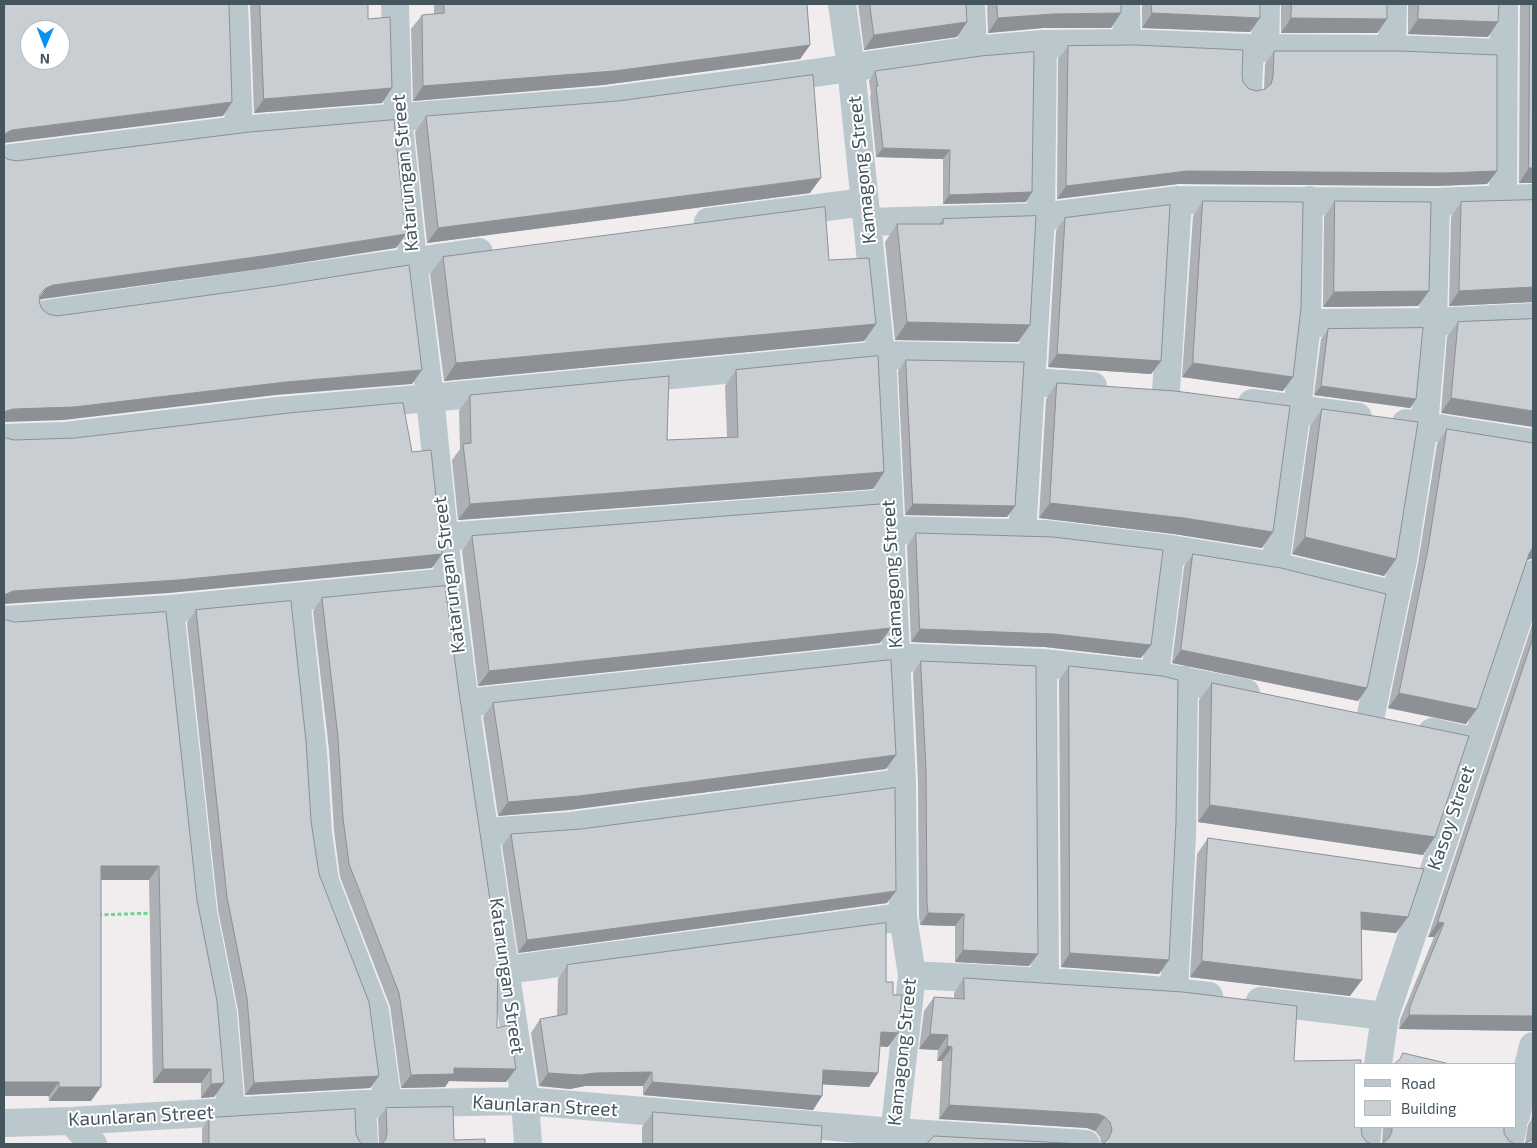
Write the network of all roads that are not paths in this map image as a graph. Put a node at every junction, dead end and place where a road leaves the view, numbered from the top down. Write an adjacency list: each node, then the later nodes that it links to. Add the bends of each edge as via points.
1 (234, 4): 18 (street)
2 (395, 4): 17 (street, Katarungan Street)
3 (842, 4): 15 (street, Kamagong Street)
4 (971, 4): 13 (street)
5 (1126, 4): 9 (street)
6 (1266, 4): 11 (street)
7 (1393, 4): 12 (street)
8 (1504, 4): 14 (street)
9 (1127, 43): 10 (street); 11 (street)
10 (1043, 44): 13 (street); 26 (street)
11 (1257, 47): 12 (street); 16 (street)
12 (1392, 49): 14 (street)
13 (973, 50): 15 (street)
14 (1503, 53): 20 (street)
15 (851, 68): 17 (street, via 605,101); 25 (street, Kamagong Street)
16 (1248, 89)
17 (398, 116): 18 (street); 29 (street, Katarungan Street)
18 (238, 130): 19 (street)
19 (4, 160)
20 (1503, 198): 21 (street); 24 (street)
21 (1533, 198)
22 (1178, 200): 23 (street); 26 (street); 36 (street)
23 (1309, 200): 24 (street); 33 (street)
24 (1436, 202): 32 (street)
25 (866, 212): 26 (street); 27 (street); 34 (street, Kamagong Street)
26 (1041, 217): 35 (street)
27 (688, 225)
28 (501, 250): 29 (street)
29 (413, 261): 30 (street); 38 (street, Katarungan Street)
30 (45, 314)
31 (1533, 317): 32 (street)
32 (1433, 322): 33 (street); 41 (street)
33 (1307, 323): 40 (street)
34 (882, 355): 35 (street); 38 (street); 44 (street, Kamagong Street)
35 (1032, 370): 36 (street, via 1128,389); 46 (street)
36 (1166, 391): 37 (street)
37 (1194, 395)
38 (430, 398): 42 (street, via 278,411 65,436); 47 (street, Katarungan Street)
39 (1232, 400): 40 (street)
40 (1297, 409): 41 (street); 49 (street)
41 (1424, 426): 43 (street); 52 (street)
42 (4, 438)
43 (1533, 443)
44 (888, 502): 45 (street, Kamagong Street); 47 (street)
45 (890, 530): 46 (street); 56 (street, Kamagong Street)
46 (1022, 534): 48 (street)
47 (444, 537): 51 (street, Katarungan Street)
48 (1171, 549): 49 (street); 58 (street)
49 (1275, 566): 52 (street)
50 (1533, 574): 64 (street, Kasoy Street)
51 (449, 582): 53 (street); 61 (street, Katarungan Street)
52 (1396, 595): 63 (street)
53 (296, 597): 54 (street); 78 (street, via 325,881 375,1011)
54 (170, 609): 55 (street); 79 (street, via 204,912 223,1013)
55 (4, 620)
56 (896, 657): 57 (street); 61 (street); 65 (street, Kamagong Street)
57 (1043, 663): 58 (street); 72 (street)
58 (1155, 675): 59 (street)
59 (1184, 680): 60 (street); 73 (street, via 1192,837)
60 (1268, 698)
61 (465, 703): 66 (street, Katarungan Street)
62 (1342, 713): 63 (street)
63 (1389, 723): 64 (street)
64 (1477, 742): 68 (street, Kasoy Street)
65 (902, 783): 66 (street, via 580,825); 69 (street, Kamagong Street)
66 (486, 832): 70 (street, Katarungan Street)
67 (1404, 868): 68 (street)
68 (1433, 872): 74 (street, Kasoy Street)
69 (903, 917): 70 (street); 71 (street, Kamagong Street)
70 (506, 970): 77 (street, Katarungan Street)
71 (912, 975): 72 (street); 85 (street, Kamagong Street)
72 (1045, 982): 73 (street)
73 (1174, 992): 74 (street)
74 (1385, 1016): 76 (street, Kasoy Street)
75 (1533, 1046): 80 (street)
76 (1378, 1063)
77 (525, 1101): 78 (street, Kaunlaran Street); 85 (street, Kaunlaran Street); 88 (street, Katarungan Street)
78 (375, 1104): 79 (street, Kaunlaran Street); 87 (street)
79 (231, 1111): 81 (street, Kaunlaran Street)
80 (1517, 1112)
81 (71, 1121): 82 (street, Kaunlaran Street); 86 (street)
82 (4, 1123)
83 (1368, 1128): 90 (street)
84 (1513, 1128): 91 (street)
85 (893, 1138): 89 (street, Kaunlaran Street)
86 (93, 1144)
87 (364, 1144)
88 (528, 1144)
89 (1086, 1144)
90 (1366, 1144)
91 (1509, 1144)

